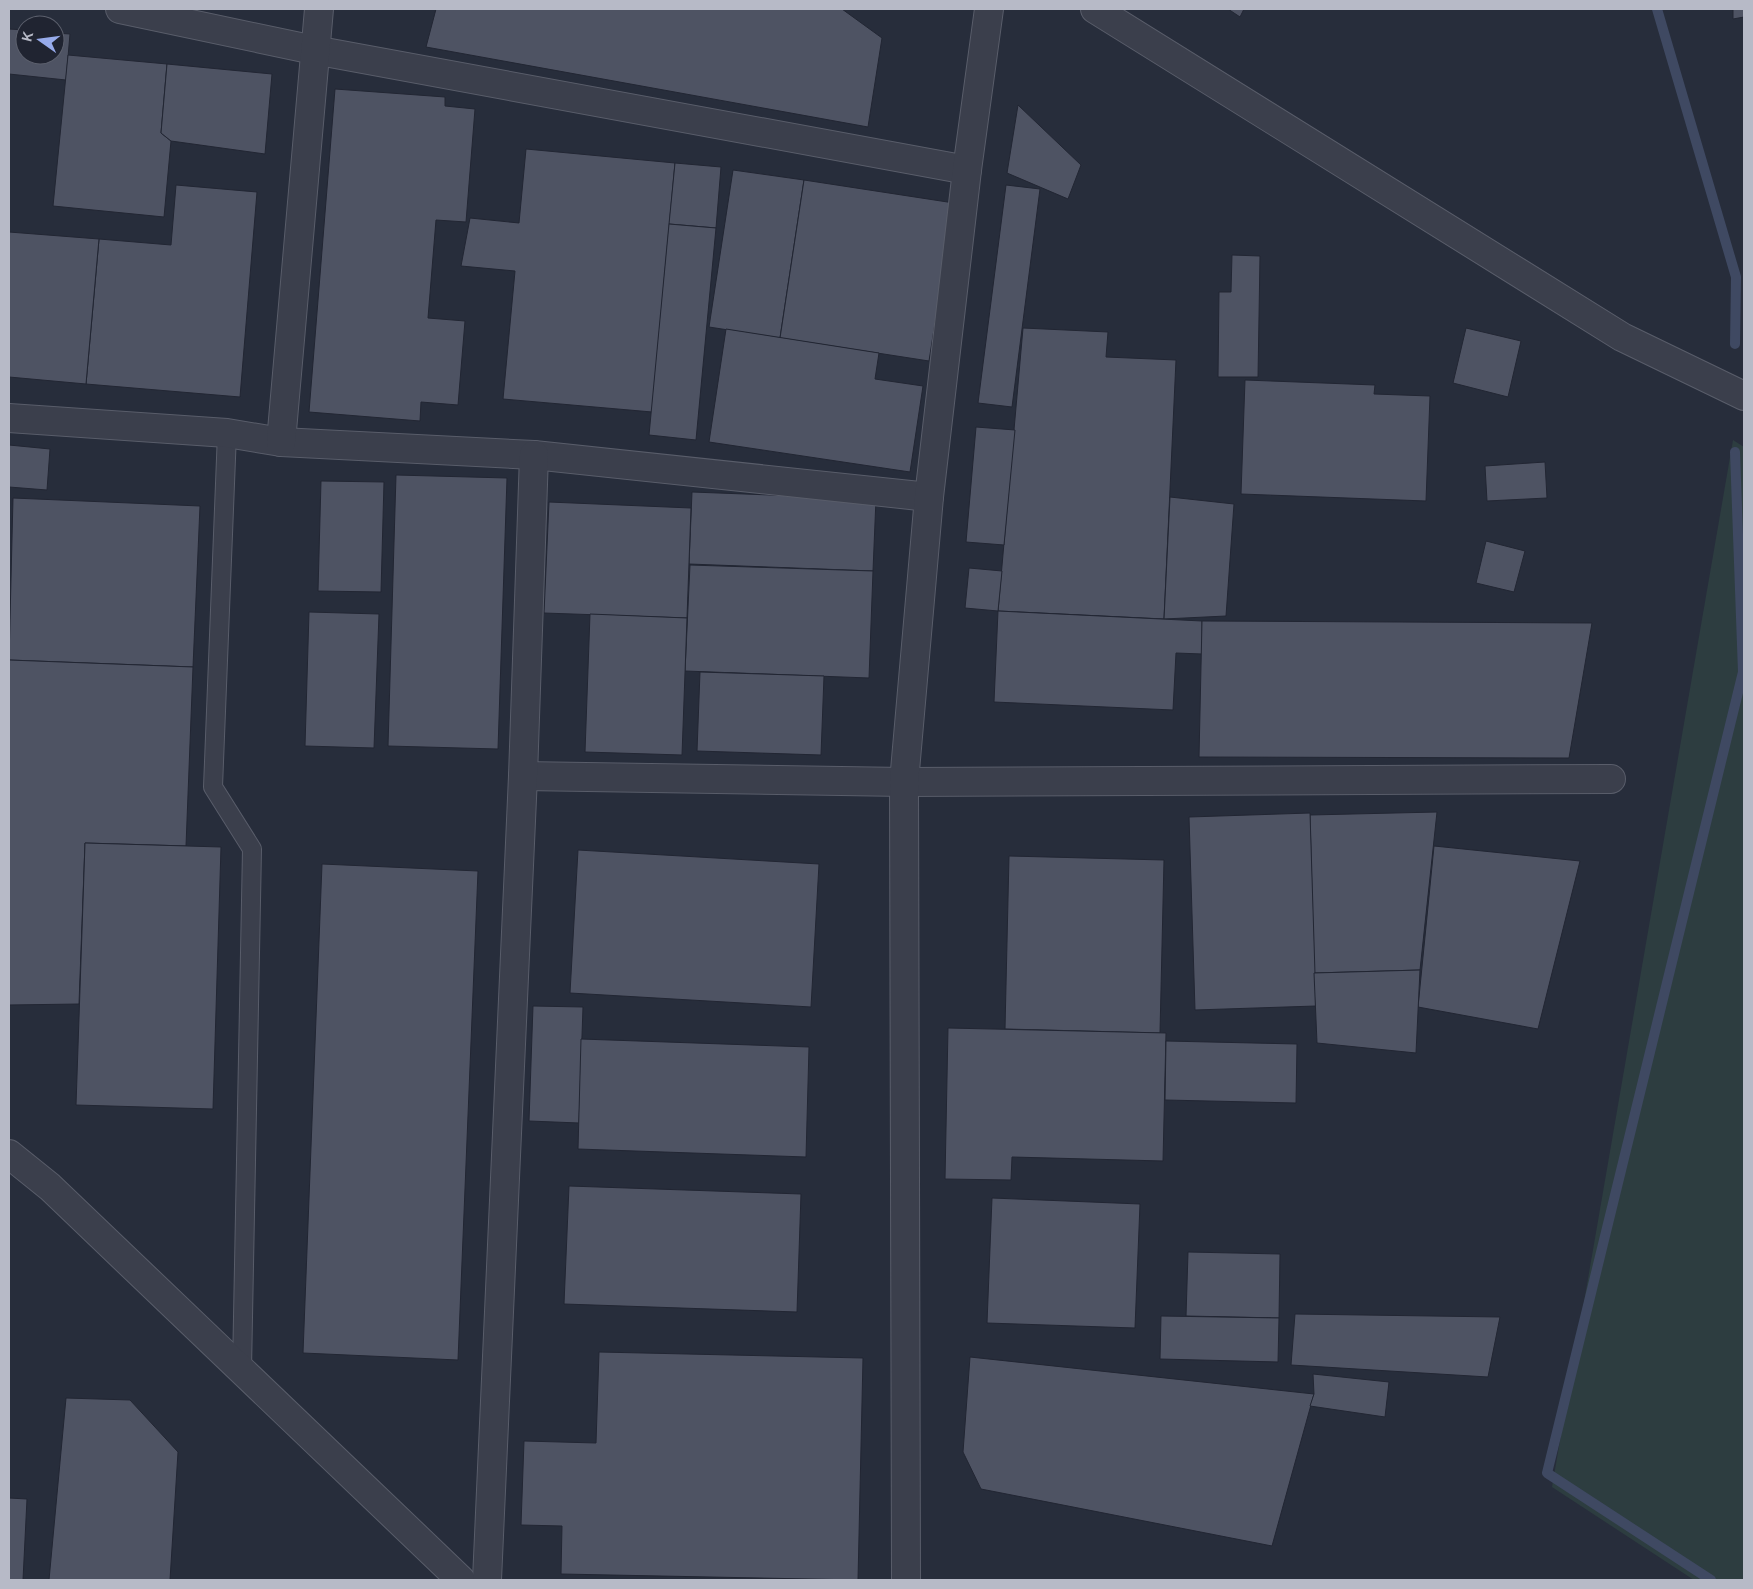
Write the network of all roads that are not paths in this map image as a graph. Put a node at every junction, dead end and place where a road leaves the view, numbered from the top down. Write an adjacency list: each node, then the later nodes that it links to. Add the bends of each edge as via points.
1 (120, 9): 5 (street)
2 (319, 9): 5 (street)
3 (989, 9): 6 (street)
4 (1103, 11): 7 (street, via 1622,337)
5 (314, 50): 6 (street); 10 (street)
6 (967, 170): 12 (street)
7 (1744, 396)
8 (9, 418): 9 (street)
9 (226, 433): 10 (street); 17 (lane, via 213,787 252,848)
10 (281, 442): 11 (street)
11 (534, 454): 12 (street); 13 (street)
12 (929, 497): 15 (street)
13 (523, 776): 15 (street); 19 (street)
14 (1611, 780): 15 (street)
15 (904, 782): 20 (street)
16 (9, 1154): 17 (street, via 50,1187)
17 (242, 1369): 18 (street)
18 (461, 1580)
19 (487, 1580)
20 (906, 1580)

